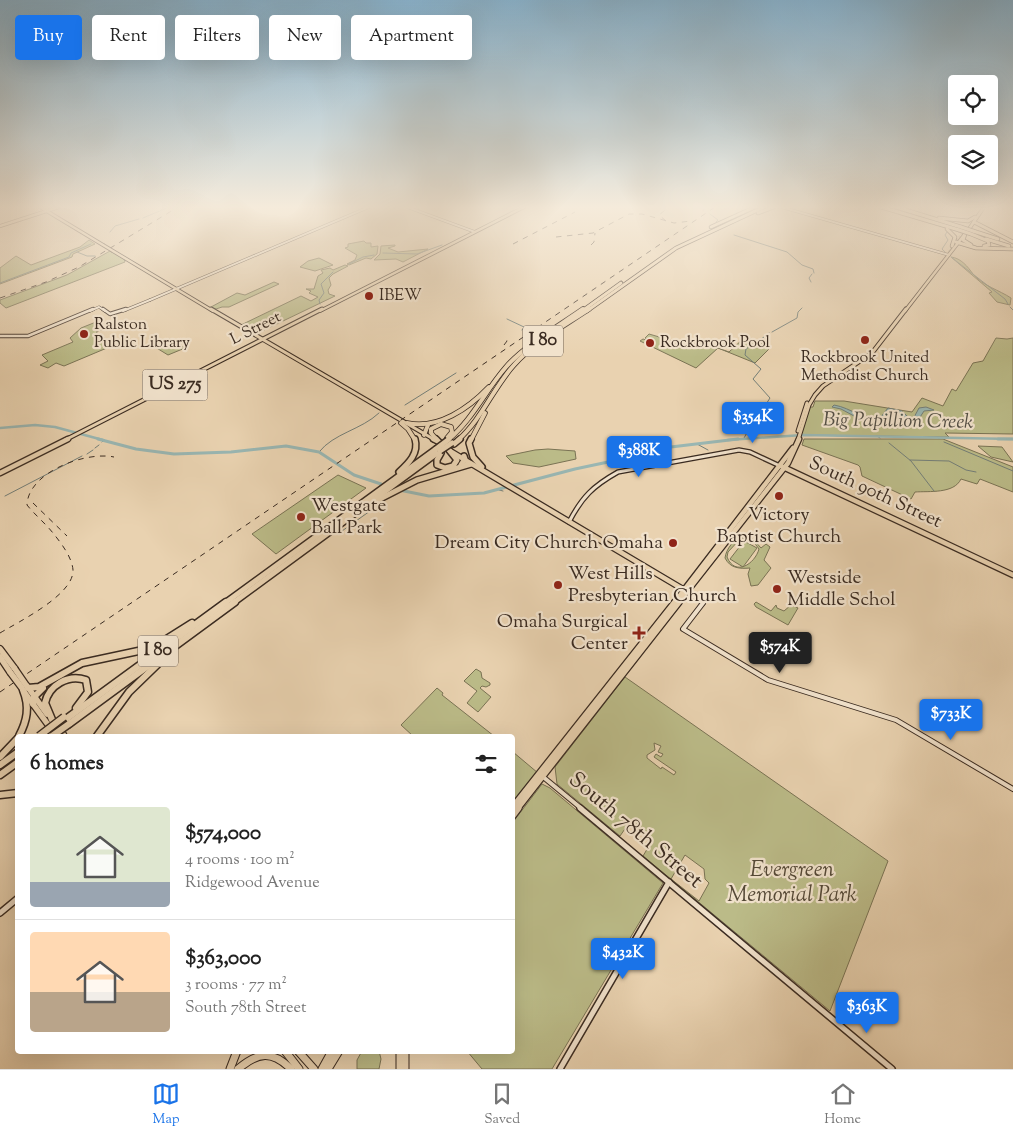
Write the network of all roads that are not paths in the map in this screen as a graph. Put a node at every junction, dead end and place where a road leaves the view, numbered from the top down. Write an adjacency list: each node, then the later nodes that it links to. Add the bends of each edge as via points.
1 (125, 257): 7 (main road, bridge)
2 (251, 257): 7 (main road)
3 (424, 257): 9 (main road, L Street / US 275)
4 (657, 257): 11 (highway, I 80, via 525,349)
5 (663, 257): 10 (highway, I 80, via 528,352)
6 (947, 257): 20 (main road, via 867,358 817,393 809,405 792,455)
7 (177, 288): 8 (main road, via 112,314 99,307 26,337); 9 (main road)
8 (0, 336)
9 (262, 339): 13 (main road); 22 (main road, L Street / US 275)
10 (511, 368): 15 (highway, I 80, via 470,429); 19 (highway, via 470,441 471,454)
11 (501, 374): 12 (highway, via 473,402); 15 (highway, I 80)
12 (433, 422): 13 (highway, via 420,426); 14 (highway)
13 (404, 423): 14 (main road); 23 (highway, via 414,436 416,448)
14 (423, 434): 16 (main road)
15 (450, 445): 16 (highway, bridge); 16 (highway, bridge); 16 (highway, via 456,460 453,466 444,468 437,465); 16 (highway, via 451,428 445,424 436,425 431,428 431,433); 17 (main road)
16 (439, 447): 23 (highway, I 80)
17 (465, 458): 18 (main road); 19 (main road); 21 (highway, via 461,465)
18 (471, 464): 21 (highway); 24 (main road)
19 (482, 467): 24 (main road)
20 (782, 467): 26 (main road, South 90th Street, via 737,450 611,474 579,502); 27 (main road); 30 (main road, South 90th Street); 33 (main road)
21 (451, 470): 25 (highway)
22 (0, 472)
23 (396, 478): 25 (highway, I 80); 25 (highway)
24 (502, 482): 26 (main road)
25 (380, 493): 31 (highway, I 80); 34 (highway, I 80)
26 (569, 522): 29 (main road)
27 (735, 530): 28 (main road); 33 (main road)
28 (742, 530)
29 (634, 560): 32 (main road); 33 (main road)
30 (1013, 575)
31 (251, 584): 38 (highway, via 154,646); 43 (highway, I 80)
32 (671, 584): 33 (main road); 35 (main road, via 679,591)
33 (685, 591): 35 (main road); 56 (main road); 57 (main road, via 703,603 683,629 760,677 879,714 907,726)
34 (242, 597): 43 (highway, I 80, via 128,681); 49 (highway, via 149,671)
35 (678, 598): 56 (main road)
36 (0, 649): 39 (main road)
37 (0, 657): 39 (main road)
38 (72, 667): 40 (highway, via 39,688); 41 (highway)
39 (13, 671): 40 (main road, bridge)
40 (25, 688): 41 (main road); 42 (main road); 45 (highway, via 28,713)
41 (34, 697): 42 (highway); 44 (main road)
42 (33, 704): 44 (main road)
43 (67, 721): 44 (highway, via 86,697 89,686 84,679 66,680 50,692 45,703); 46 (highway, I 80, bridge); 47 (highway, I 80, bridge); 48 (highway, bridge)
44 (52, 723)
45 (19, 734)
46 (44, 734)
47 (54, 734)
48 (62, 734)
49 (98, 734)
50 (15, 740): 52 (highway)
51 (15, 755): 54 (highway)
52 (0, 757)
53 (15, 764): 55 (highway)
54 (0, 766)
55 (0, 774)
56 (541, 776): 60 (main road); 61 (main road); 62 (main road, South 78th Street)
57 (1013, 789)
58 (15, 793): 59 (highway)
59 (0, 795)
60 (515, 805)
61 (515, 812)
62 (669, 882): 80 (main road); 81 (main road, South 78th Street)
63 (15, 900): 64 (main road)
64 (0, 912)
65 (237, 1054): 73 (main road)
66 (288, 1054): 76 (main road)
67 (300, 1054): 77 (main road)
68 (331, 1054): 72 (main road)
69 (337, 1054): 72 (main road)
70 (400, 1054): 78 (main road)
71 (405, 1054): 79 (main road)
72 (326, 1067)
73 (230, 1069)
74 (238, 1069): 75 (main road, via 250,1059 267,1054 280,1058)
75 (291, 1069)
76 (299, 1069)
77 (313, 1069)
78 (400, 1069)
79 (405, 1069)
80 (560, 1069)
81 (892, 1069)

